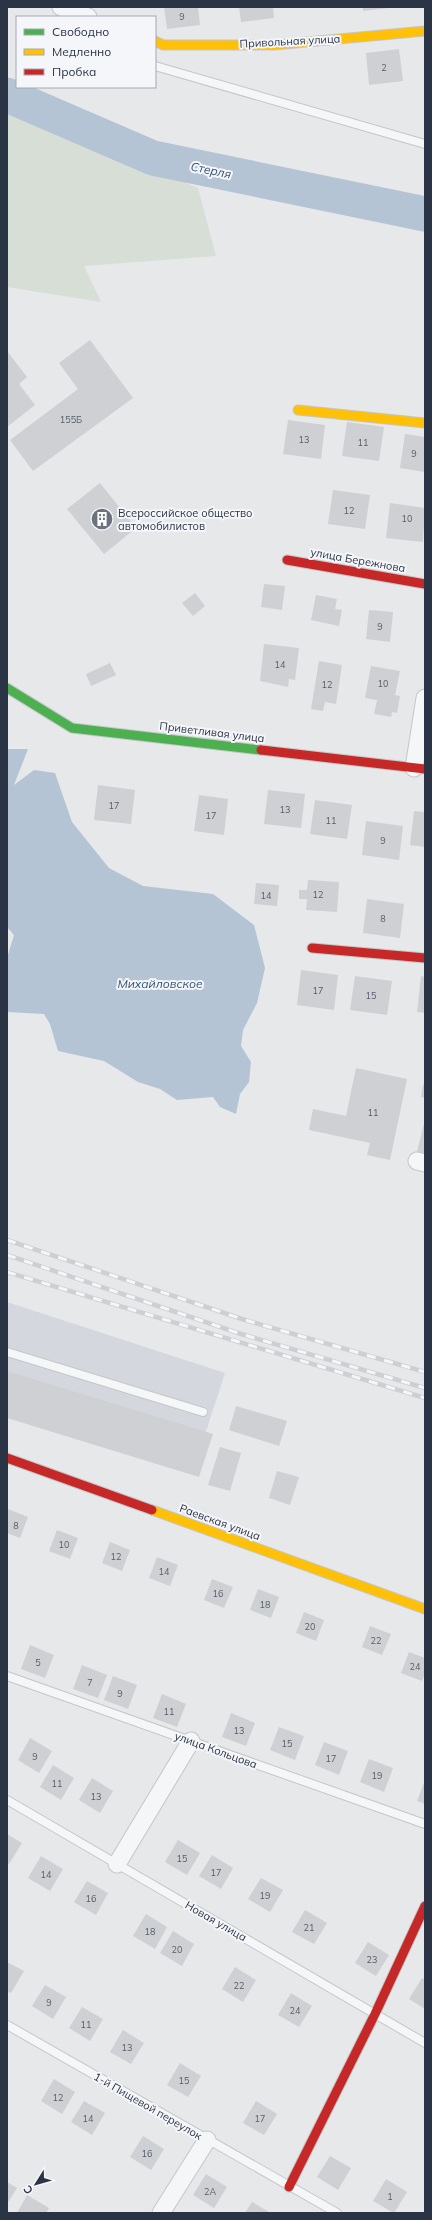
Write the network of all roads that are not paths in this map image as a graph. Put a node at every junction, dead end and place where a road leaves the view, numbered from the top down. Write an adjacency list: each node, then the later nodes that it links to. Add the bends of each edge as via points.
1 (54, 7): 3 (lane)
2 (61, 7): 4 (street)
3 (68, 16)
4 (85, 16)
5 (425, 31): 6 (street, Привольная улица, via 274,45 164,44)
6 (156, 41)
7 (156, 66): 8 (lane)
8 (425, 144)
9 (298, 410): 10 (street)
10 (425, 423)
11 (286, 560): 12 (street, улица Бережнова)
12 (425, 584)
13 (7, 688): 15 (street, Приветливая улица, via 72,728)
14 (425, 698): 15 (street)
15 (419, 769)
16 (312, 948): 17 (street)
17 (425, 958)
18 (7, 1352): 19 (lane)
19 (203, 1412)
20 (7, 1458): 21 (street, Раевская улица)
21 (425, 1609)
22 (7, 1676): 23 (lane, улица Кольцова)
23 (191, 1741): 25 (lane, улица Кольцова); 26 (street)
24 (7, 1800): 26 (lane, Новая улица)
25 (425, 1824)
26 (117, 1864): 28 (lane, Новая улица)
27 (425, 1906): 28 (street)
28 (375, 2014): 30 (lane, Новая улица); 32 (street)
29 (7, 2025): 31 (lane, 1-й Пищевой переулок)
30 (425, 2043)
31 (207, 2140): 32 (lane, 1-й Пищевой переулок); 33 (street)
32 (289, 2187): 34 (lane, 1-й Пищевой переулок)
33 (161, 2213)
34 (337, 2213)

